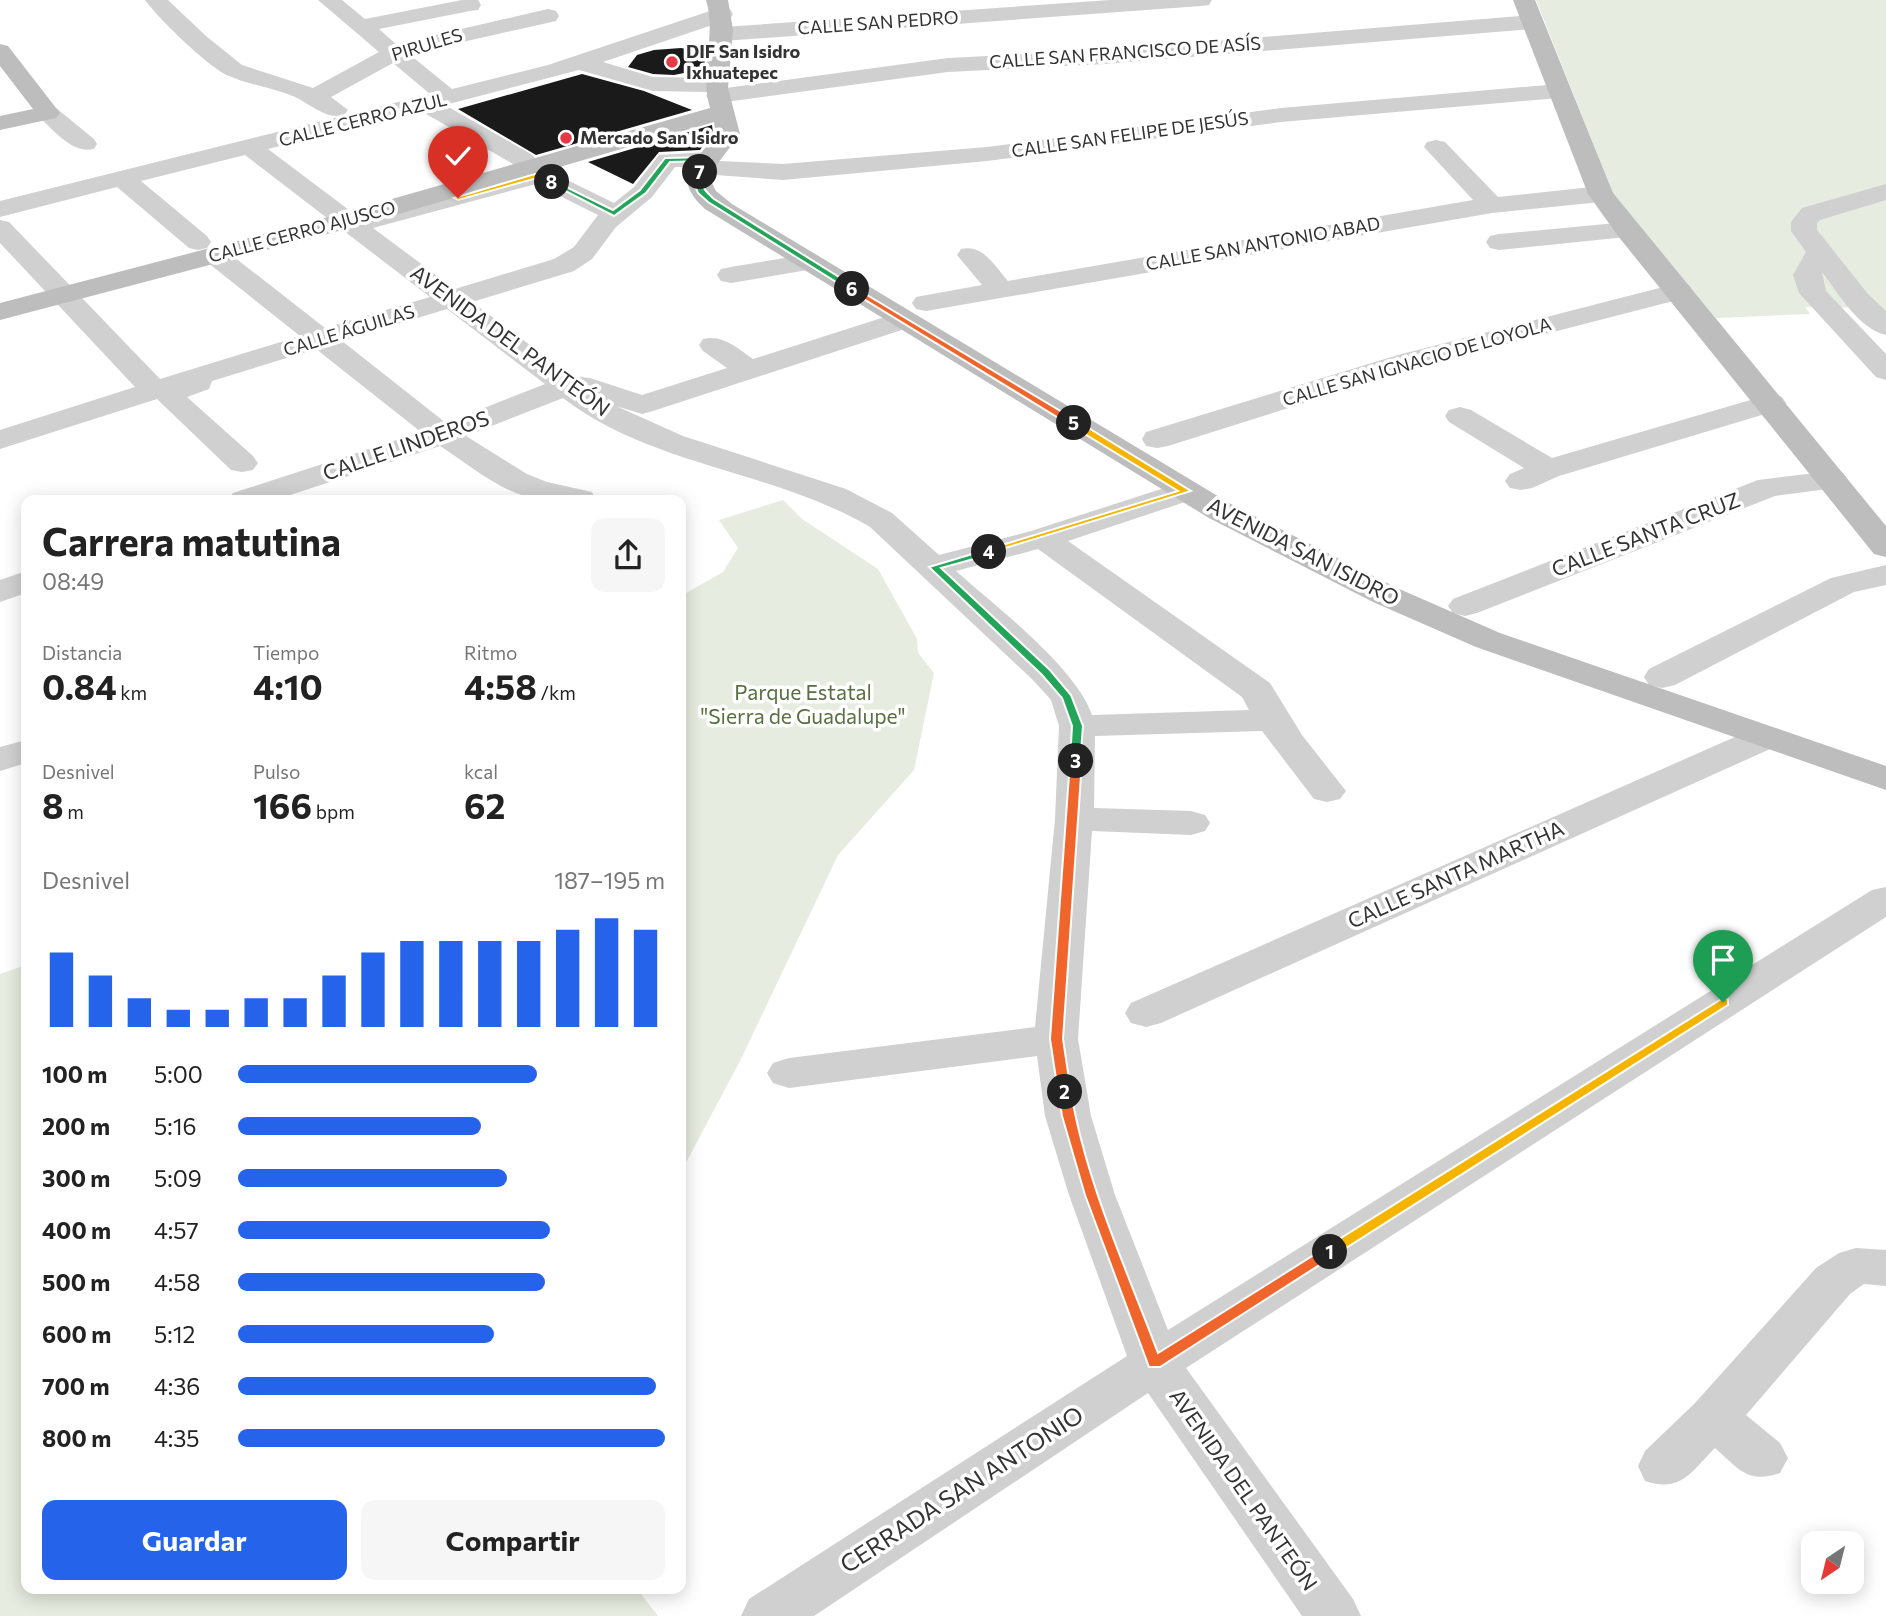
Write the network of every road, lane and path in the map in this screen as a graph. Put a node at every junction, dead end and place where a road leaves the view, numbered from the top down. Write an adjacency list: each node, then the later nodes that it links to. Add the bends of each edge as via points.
1 (156, 0): 15 (street, via 234,70)
2 (329, 0): 9 (street)
3 (1201, 0): 4 (street, CALLE SAN PEDRO)
4 (1142, 2): 7 (street, CALLE SAN PEDRO, via 869,22); 11 (street)
5 (470, 5): 9 (street)
6 (1528, 11): 11 (street, CALLE SAN FRANCISCO DE ASÍS); 14 (street)
7 (721, 16): 13 (street, CALLE CERRO AZUL); 16 (street)
8 (553, 25): 12 (street, PIRULES, via 425,42); 13 (street, via 567,59)
9 (362, 26): 12 (street)
10 (0, 51): 18 (street)
11 (1175, 51): 16 (street, CALLE SAN FRANCISCO DE ASÍS, via 948,65)
12 (395, 52): 15 (street, PIRULES); 17 (street)
13 (581, 62): 16 (street, CALLE SAN FRANCISCO DE ASÍS, via 645,82); 17 (street, CALLE CERRO AZUL)
14 (1559, 91): 24 (street, CALLE SAN FELIPE DE JESÚS, via 1281,115 986,155 783,172); 28 (street)
15 (314, 97): 19 (street)
16 (719, 97): 24 (street, via 728,134); 25 (street, CALLE CERRO AJUSCO)
17 (437, 101): 19 (street, CALLE CERRO AZUL); 25 (street)
18 (48, 113): 20 (street); 21 (street)
19 (355, 122): 23 (street, CALLE CERRO AZUL)
20 (0, 123)
21 (85, 144)
22 (1436, 147): 29 (street)
23 (251, 148): 26 (street, CALLE CERRO AZUL); 32 (street, AVENIDA DEL PANTEÓN)
24 (705, 163): 31 (street, CALLE ÁGUILAS, via 668,160 643,192); 39 (street, AVENIDA SAN ISIDRO, via 697,181 701,191)
25 (534, 171): 31 (street); 32 (street, CALLE CERRO AJUSCO)
26 (124, 180): 30 (street, CALLE CERRO AZUL); 36 (street)
27 (1886, 192): 37 (street, via 1811,214 1804,231)
28 (1601, 194): 29 (street, CALLE SAN ANTONIO ABAD); 34 (street)
29 (1492, 205): 41 (street, CALLE SAN ANTONIO ABAD)
30 (0, 209)
31 (614, 213): 44 (street, CALLE ÁGUILAS, via 573,261)
32 (345, 221): 36 (street, CALLE CERRO AJUSCO); 44 (street, AVENIDA DEL PANTEÓN)
33 (0, 228): 43 (street)
34 (1627, 230): 35 (street); 42 (street)
35 (1499, 242)
36 (207, 249): 43 (street, CALLE CERRO AJUSCO); 49 (street)
37 (1819, 253): 47 (street, via 1807,275 1813,293); 48 (street)
38 (970, 254): 41 (street)
39 (809, 262): 40 (street); 46 (street, AVENIDA SAN ISIDRO)
40 (732, 275)
41 (1001, 290): 46 (street, CALLE SAN ANTONIO ABAD)
42 (1679, 291): 57 (street); 61 (street, CALLE SAN IGNACIO DE LOYOLA, via 1408,361)
43 (64, 295): 45 (street, CALLE CERRO AJUSCO); 55 (street)
44 (453, 299): 49 (street, CALLE ÁGUILAS); 54 (street, AVENIDA DEL PANTEÓN)
45 (0, 312)
46 (915, 312): 52 (street, CALLE SAN ANTONIO ABAD); 65 (street, AVENIDA SAN ISIDRO)
47 (1835, 316): 48 (street); 53 (street)
48 (1879, 320)
49 (320, 340): 51 (street, CALLE ÁGUILAS); 60 (street)
50 (713, 345): 52 (street)
51 (255, 358): 55 (street, CALLE ÁGUILAS); 63 (street, via 169,396)
52 (748, 369): 54 (street, CALLE SAN ANTONIO ABAD, via 642,405 580,384)
53 (1886, 371)
54 (566, 386): 60 (street, CALLE LINDEROS); 70 (street, AVENIDA DEL PANTEÓN, via 591,405 652,435 859,505)
55 (154, 390): 56 (street, CALLE ÁGUILAS)
56 (112, 403): 59 (street, CALLE ÁGUILAS); 62 (street, CALLE ÁGUILAS)
57 (1771, 403): 58 (street, via 1535,475); 64 (street)
58 (1460, 416)
59 (0, 430)
60 (443, 435): 66 (street, CALLE LINDEROS); 67 (street, via 516,481)
61 (1157, 439)
62 (0, 440)
63 (242, 463)
64 (1832, 480): 69 (street); 74 (street, CALLE SANTA CRUZ, via 1769,487)
65 (1186, 491): 68 (street); 78 (street, AVENIDA SAN ISIDRO, via 1436,618)
66 (273, 495)
67 (562, 495)
68 (1042, 538): 70 (street); 76 (street, via 1257,691)
69 (1886, 547)
70 (934, 567): 77 (street, AVENIDA DEL PANTEÓN, via 1046,672 1068,698)
71 (1886, 575): 75 (street, via 1843,585)
72 (21, 583): 73 (street)
73 (0, 592)
74 (1465, 607)
75 (1662, 677)
76 (1272, 720): 77 (street); 82 (street)
77 (1077, 726): 83 (street, AVENIDA DEL PANTEÓN)
78 (1766, 737): 81 (street, AVENIDA SAN ISIDRO); 86 (street, CALLE SANTA MARTHA)
79 (21, 753): 80 (street)
80 (0, 760)
81 (1886, 779)
82 (1327, 792)
83 (1074, 819): 84 (street); 87 (street, AVENIDA DEL PANTEÓN)
84 (1192, 823)
85 (1886, 899): 90 (street, CERRADA SAN ANTONIO)
86 (1146, 1013)
87 (1056, 1039): 88 (street); 90 (street, AVENIDA DEL PANTEÓN, via 1068,1116 1091,1195)
88 (789, 1073)
89 (1886, 1268): 91 (street, via 1856,1266 1833,1281)
90 (1154, 1363): 94 (street, AVENIDA DEL PANTEÓN); 95 (street, CERRADA SAN ANTONIO)
91 (1713, 1417): 92 (street); 93 (street)
92 (1762, 1458)
93 (1664, 1466)
94 (1329, 1615)
95 (769, 1616)

